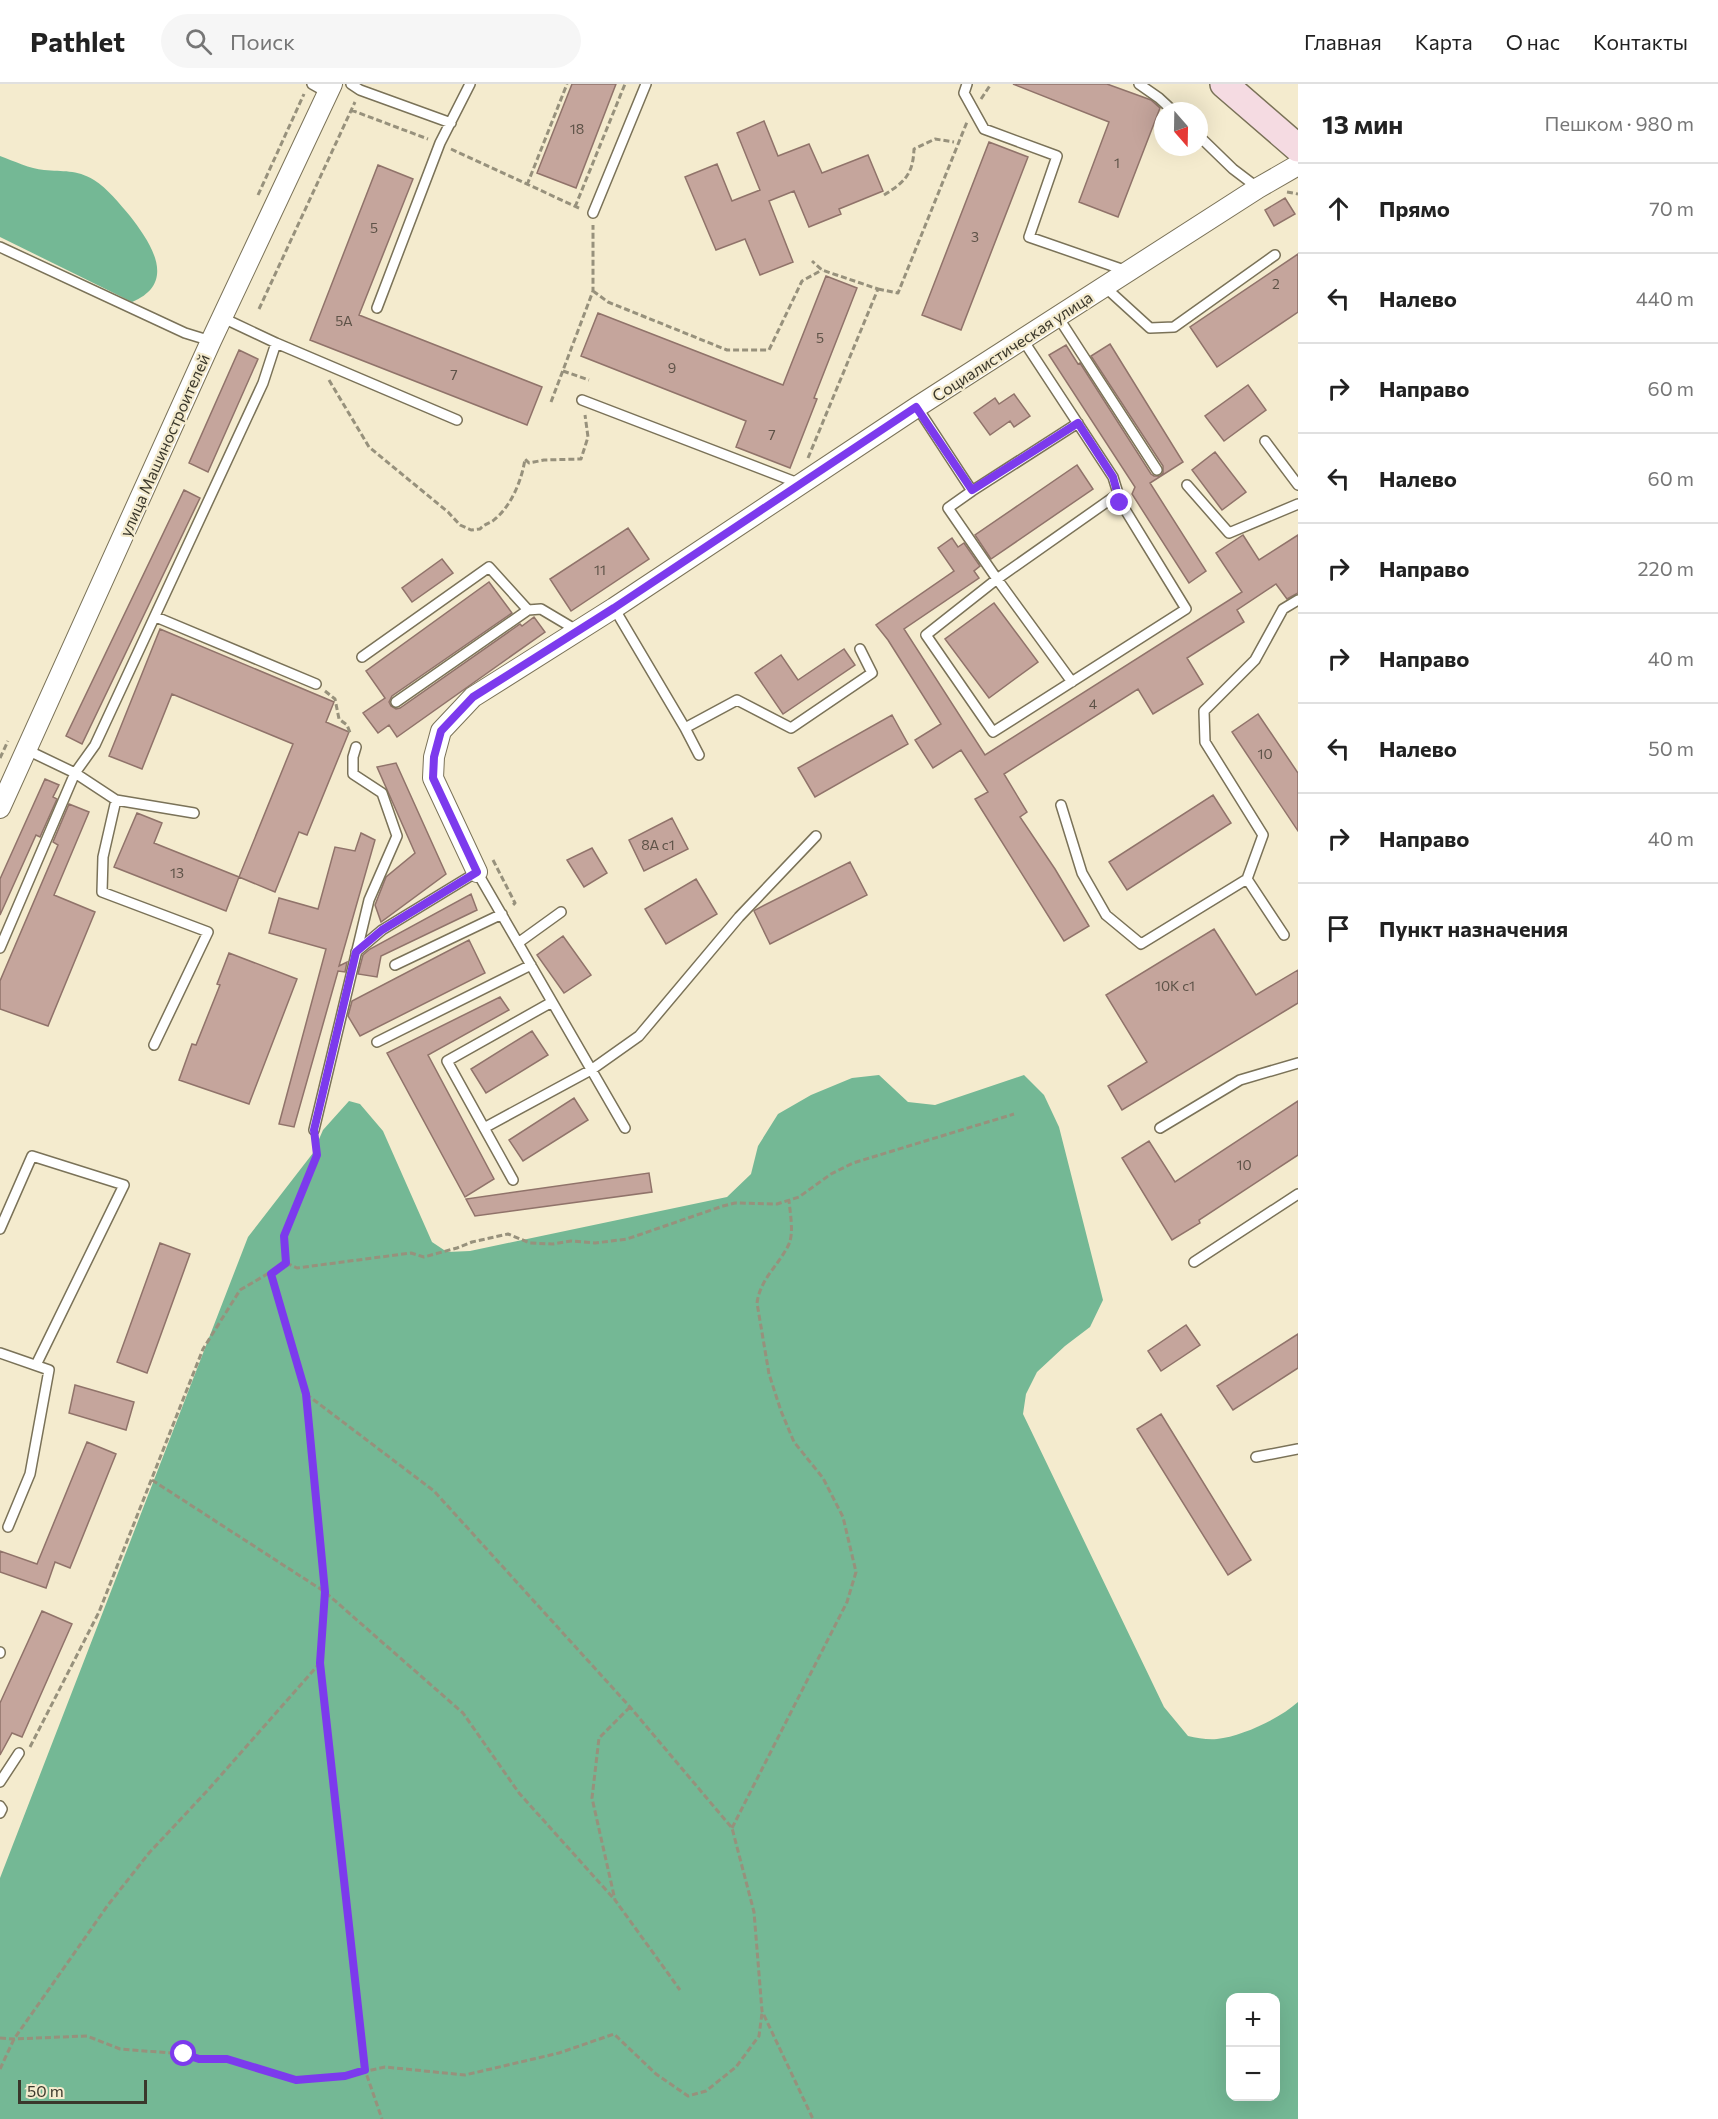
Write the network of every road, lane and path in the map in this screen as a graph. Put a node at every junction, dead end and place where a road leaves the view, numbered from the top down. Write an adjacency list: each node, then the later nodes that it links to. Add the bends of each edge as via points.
1 (351, 84): 11 (lane)
2 (470, 84): 15 (lane)
3 (567, 84): 21 (path)
4 (625, 84): 24 (path)
5 (646, 84): 25 (lane)
6 (967, 84): 14 (lane, via 964,93)
7 (991, 84): 14 (path)
8 (1139, 84): 12 (lane)
9 (1224, 84): 19 (main road)
10 (324, 87): 37 (street, улица Машиностроителей)
11 (360, 90): 13 (path); 15 (lane)
12 (1163, 102)
13 (351, 110): 17 (path); 35 (path)
14 (974, 111): 30 (lane, via 984,129 1058,156 1029,237); 32 (path, via 898,293)
15 (451, 123): 17 (lane)
16 (954, 141): 23 (path, via 935,139 914,149 914,162 907,178)
17 (440, 144): 21 (path); 34 (lane)
18 (1208, 145): 22 (lane)
19 (1298, 148)
20 (1298, 165): 22 (street, Социалистическая улица)
21 (527, 185): 24 (path)
22 (1258, 188): 30 (street, Социалистическая улица)
23 (884, 195)
24 (575, 207): 25 (path)
25 (592, 213): 33 (path)
26 (0, 247): 39 (lane, via 185,333)
27 (1275, 255): 31 (lane, via 1174,327 1150,328)
28 (812, 261): 29 (path)
29 (822, 270): 32 (path); 33 (path, via 802,281 769,350 727,350 608,302)
30 (1129, 271): 31 (street, Социалистическая улица)
31 (1105, 287): 36 (street, Социалистическая улица)
32 (878, 289): 50 (path)
33 (593, 291): 42 (path)
34 (377, 308)
35 (259, 309)
36 (1058, 317): 38 (street, Социалистическая улица); 51 (lane)
37 (223, 318): 39 (street, улица Машиностроителей); 40 (lane)
38 (1023, 340): 46 (street, Социалистическая улица); 48 (lane)
39 (211, 341): 71 (street, улица Машиностроителей)
40 (276, 343): 41 (lane); 62 (lane, via 263,383)
41 (318, 361): 45 (path, via 369,447 460,525 471,530 494,521 510,501 525,459 529,463 581,459 588,437); 47 (lane)
42 (563, 371): 43 (path); 44 (path)
43 (589, 380)
44 (551, 402)
45 (586, 402): 52 (lane)
46 (916, 407): 52 (street, Социалистическая улица); 55 (lane)
47 (457, 420)
48 (1078, 423): 55 (lane); 56 (lane, via 1113,477)
49 (1265, 441): 54 (lane)
50 (806, 462)
51 (1157, 470)
52 (800, 484): 60 (street, Социалистическая улица)
53 (1187, 485): 57 (lane, via 1229,533)
54 (1298, 485)
55 (972, 490): 58 (lane, via 948,508)
56 (1118, 494): 58 (lane); 66 (lane, via 1186,609)
57 (1298, 504)
58 (997, 579): 66 (lane); 66 (lane, via 926,635 993,732)
59 (1298, 600): 81 (lane, via 1283,609 1255,660 1204,711 1205,742 1263,835)
60 (614, 608): 63 (street, Социалистическая улица); 69 (lane)
61 (528, 610): 63 (lane, via 541,609); 65 (lane, via 489,567); 68 (lane)
62 (156, 617): 67 (lane); 73 (lane, via 95,745)
63 (578, 631): 80 (street, Социалистическая улица, via 473,697 441,731 433,778)
64 (860, 649): 69 (lane, via 872,673 790,728 737,700)
65 (362, 657)
66 (1072, 682)
67 (316, 684): 70 (path, via 335,699 339,719 347,725)
68 (396, 702)
69 (685, 728): 72 (lane)
70 (356, 747): 87 (lane, via 353,774 382,793 397,836 369,900)
71 (27, 750): 73 (lane); 76 (street, улица Машиностроителей)
72 (699, 755)
73 (75, 773): 74 (lane); 86 (lane)
74 (116, 800): 77 (lane); 92 (lane, via 103,857 102,892 208,933)
75 (1061, 805): 81 (lane, via 1082,873 1106,915 1141,945)
76 (0, 808)
77 (194, 813)
78 (816, 836): 94 (lane, via 739,917 639,1036)
79 (490, 854): 83 (path, via 515,903)
80 (477, 872): 83 (lane); 87 (lane, via 382,930)
81 (1246, 879): 84 (lane)
82 (561, 912): 85 (lane)
83 (502, 914): 85 (lane); 88 (lane)
84 (1284, 935)
85 (518, 943): 89 (lane)
86 (0, 948)
87 (356, 952): 99 (lane)
88 (395, 965)
89 (531, 965): 90 (lane); 91 (lane)
90 (552, 1002): 94 (lane); 96 (lane, via 447,1061)
91 (378, 1042)
92 (154, 1045)
93 (1298, 1063): 98 (lane, via 1240,1080)
94 (591, 1070): 96 (lane); 97 (lane)
95 (1014, 1114): 102 (path, via 853,1163)
96 (484, 1128): 100 (lane)
97 (625, 1128)
98 (1160, 1128)
99 (314, 1130): 105 (path, via 317,1155 284,1236)
100 (513, 1180)
101 (1298, 1194): 104 (lane)
102 (789, 1200): 105 (path, via 777,1204 735,1203 627,1239 553,1244 530,1243 508,1234 424,1257 411,1253 297,1268); 121 (path, via 789,1243 763,1285 757,1303 769,1374 794,1442 823,1478 843,1517 856,1572 847,1602)
103 (0, 1230): 108 (lane, via 32,1156 124,1185)
104 (1194, 1262)
105 (286, 1263): 106 (path)
106 (271, 1274): 109 (path); 112 (path, via 240,1290 203,1349)
107 (0, 1353): 108 (lane)
108 (36, 1365): 113 (lane, via 48,1370 30,1474)
109 (306, 1394): 114 (path); 116 (path, via 434,1491)
110 (1298, 1449): 111 (lane)
111 (1256, 1457)
112 (152, 1480): 114 (path); 117 (path, via 99,1612 27,1753)
113 (8, 1527)
114 (325, 1592): 115 (path); 122 (path, via 463,1713 519,1793)
115 (320, 1663): 126 (path, via 149,1853); 128 (path)
116 (630, 1707): 121 (path); 122 (path, via 599,1738 592,1798)
117 (19, 1753): 118 (lane)
118 (0, 1782)
119 (0, 1806): 120 (lane)
120 (0, 1813)
121 (732, 1828): 124 (path, via 754,1912)
122 (615, 1900): 123 (path)
123 (680, 1990)
124 (762, 2011): 128 (path, via 759,2036 736,2067 706,2091 688,2096 656,2074 614,2034 559,2053 465,2075 386,2067); 130 (path)
125 (0, 2038): 126 (path)
126 (14, 2039): 127 (path); 128 (path, via 87,2036 120,2049 227,2059 296,2080 345,2076)
127 (0, 2069)
128 (365, 2070): 129 (path)
129 (382, 2119)
130 (813, 2119)

